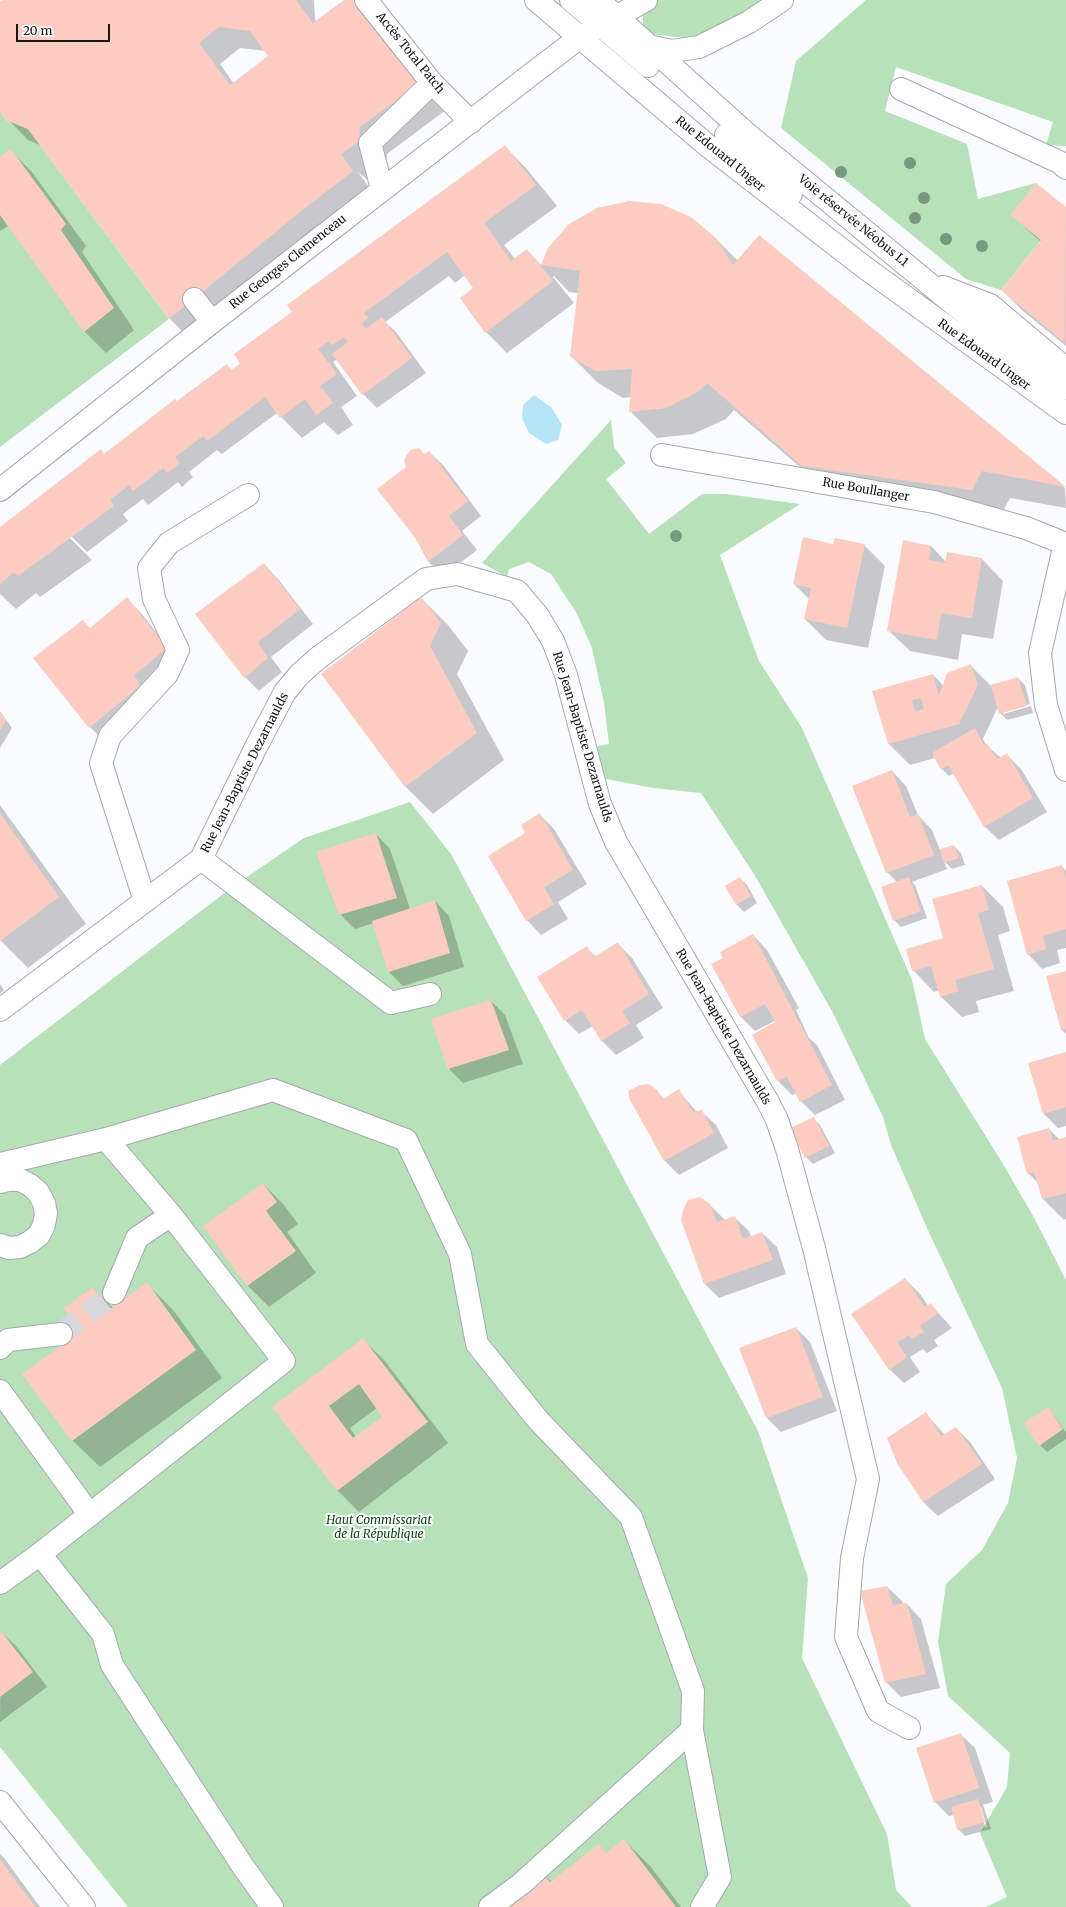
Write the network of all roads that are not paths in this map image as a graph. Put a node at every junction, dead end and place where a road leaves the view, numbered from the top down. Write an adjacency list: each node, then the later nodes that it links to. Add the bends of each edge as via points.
1 (366, 0): 9 (street, Accès Total Patch)
2 (536, 0): 7 (street, Rue Edouard Unger)
3 (571, 0): 6 (street, Rue Edouard Unger)
4 (646, 0): 6 (street)
5 (782, 0): 8 (street, via 749,22 699,47 672,51)
6 (610, 11): 7 (street); 8 (street, Voie réservée Néobus L1); 14 (street, Rue Edouard Unger, via 637,56 782,185)
7 (579, 38): 11 (street, Rue Georges Clemenceau); 14 (street, Rue Edouard Unger, via 708,146)
8 (648, 46): 15 (street, Voie réservée Néobus L1, via 747,134)
9 (432, 84): 11 (street, Accès Total Patch); 13 (street, via 370,143)
10 (901, 90): 12 (street, via 1059,162)
11 (471, 122): 13 (street, Rue Georges Clemenceau)
12 (1066, 168)
13 (382, 189): 17 (street, Rue Georges Clemenceau)
14 (864, 267): 15 (street); 20 (street, Rue Edouard Unger)
15 (929, 283): 18 (street, via 990,305); 19 (street, Voie réservée Néobus L1, via 1039,370)
16 (194, 299): 17 (street)
17 (212, 322): 22 (street, Rue Georges Clemenceau)
18 (1066, 369)
19 (1066, 388)
20 (1066, 413)
21 (662, 455): 24 (street, Rue Boullanger, via 934,502 1026,528)
22 (0, 490)
23 (248, 495): 27 (street, via 169,543 149,568 154,599 178,650 167,674 110,736 101,763)
24 (1066, 544): 25 (street, via 1040,653 1046,705)
25 (1066, 770)
26 (201, 858): 27 (street, Rue Jean-Baptiste Dezarnaulds); 28 (street, via 392,1003); 42 (street, Rue Jean-Baptiste Dezarnaulds, via 285,692 318,658 426,579 457,574 517,590 538,616 553,641 566,675 600,804 616,842 774,1115 787,1149 814,1248 868,1479 852,1558 846,1637 878,1711)
27 (145, 901): 29 (street, Rue Jean-Baptiste Dezarnaulds)
28 (430, 994)
29 (0, 1010)
30 (106, 1139): 31 (street); 33 (street); 43 (street, via 272,1090 406,1140 460,1254 477,1344 538,1420 631,1517 693,1691)
31 (0, 1164)
32 (0, 1182): 34 (street, via 20,1180 30,1185 38,1192 46,1213 39,1235 30,1242 20,1247 9,1248)
33 (171, 1215): 35 (street, via 137,1238); 39 (street, via 284,1361)
34 (0, 1245)
35 (114, 1293)
36 (61, 1334): 37 (street, via 8,1340)
37 (0, 1348)
38 (0, 1391): 39 (street)
39 (90, 1515): 40 (street)
40 (40, 1554): 41 (street); 46 (street, via 103,1634 112,1665)
41 (0, 1584)
42 (909, 1728)
43 (692, 1730): 47 (street, via 521,1884); 48 (street, via 720,1877)
44 (0, 1802): 45 (street)
45 (84, 1907)
46 (272, 1907)
47 (490, 1907)
48 (702, 1907)

